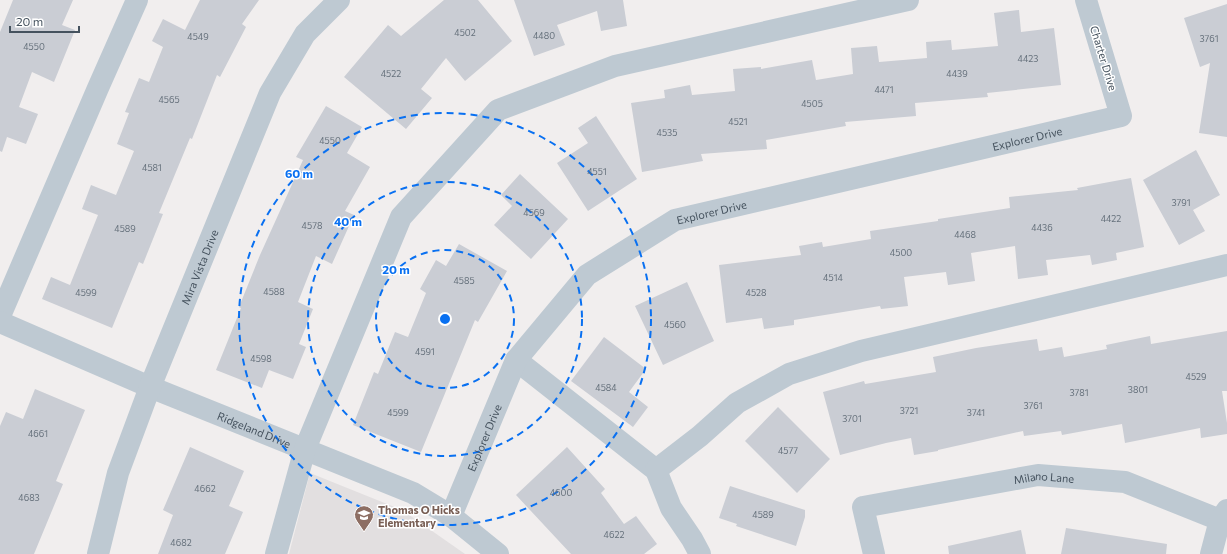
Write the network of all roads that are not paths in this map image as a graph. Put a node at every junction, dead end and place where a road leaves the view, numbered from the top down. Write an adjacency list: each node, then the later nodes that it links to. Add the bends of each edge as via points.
1 (137, 0): 7 (street)
2 (339, 0): 10 (street, Mira Vista Drive, via 305,34 270,92)
3 (908, 0): 11 (street, via 615,66 498,110 401,217)
4 (1089, 1): 5 (street, Charter Drive)
5 (1121, 116): 9 (street, Explorer Drive, via 675,220 587,275)
6 (1227, 265): 12 (street, via 861,351 789,374 737,403)
7 (0, 316)
8 (0, 322): 10 (street, Ridgeland Drive)
9 (516, 360): 12 (street); 14 (street, Explorer Drive)
10 (150, 387): 11 (street, Ridgeland Drive); 15 (street, Mira Vista Drive, via 118,473)
11 (305, 449): 14 (street, Ridgeland Drive, via 413,493); 16 (street)
12 (656, 470): 18 (street, via 672,508)
13 (1223, 515): 19 (street, Milano Lane, via 1125,482 1038,475 863,507); 20 (street)
14 (451, 516): 17 (street, Ridgeland Drive)
15 (98, 554)
16 (276, 554)
17 (498, 554)
18 (700, 554)
19 (874, 554)
20 (1211, 554)

